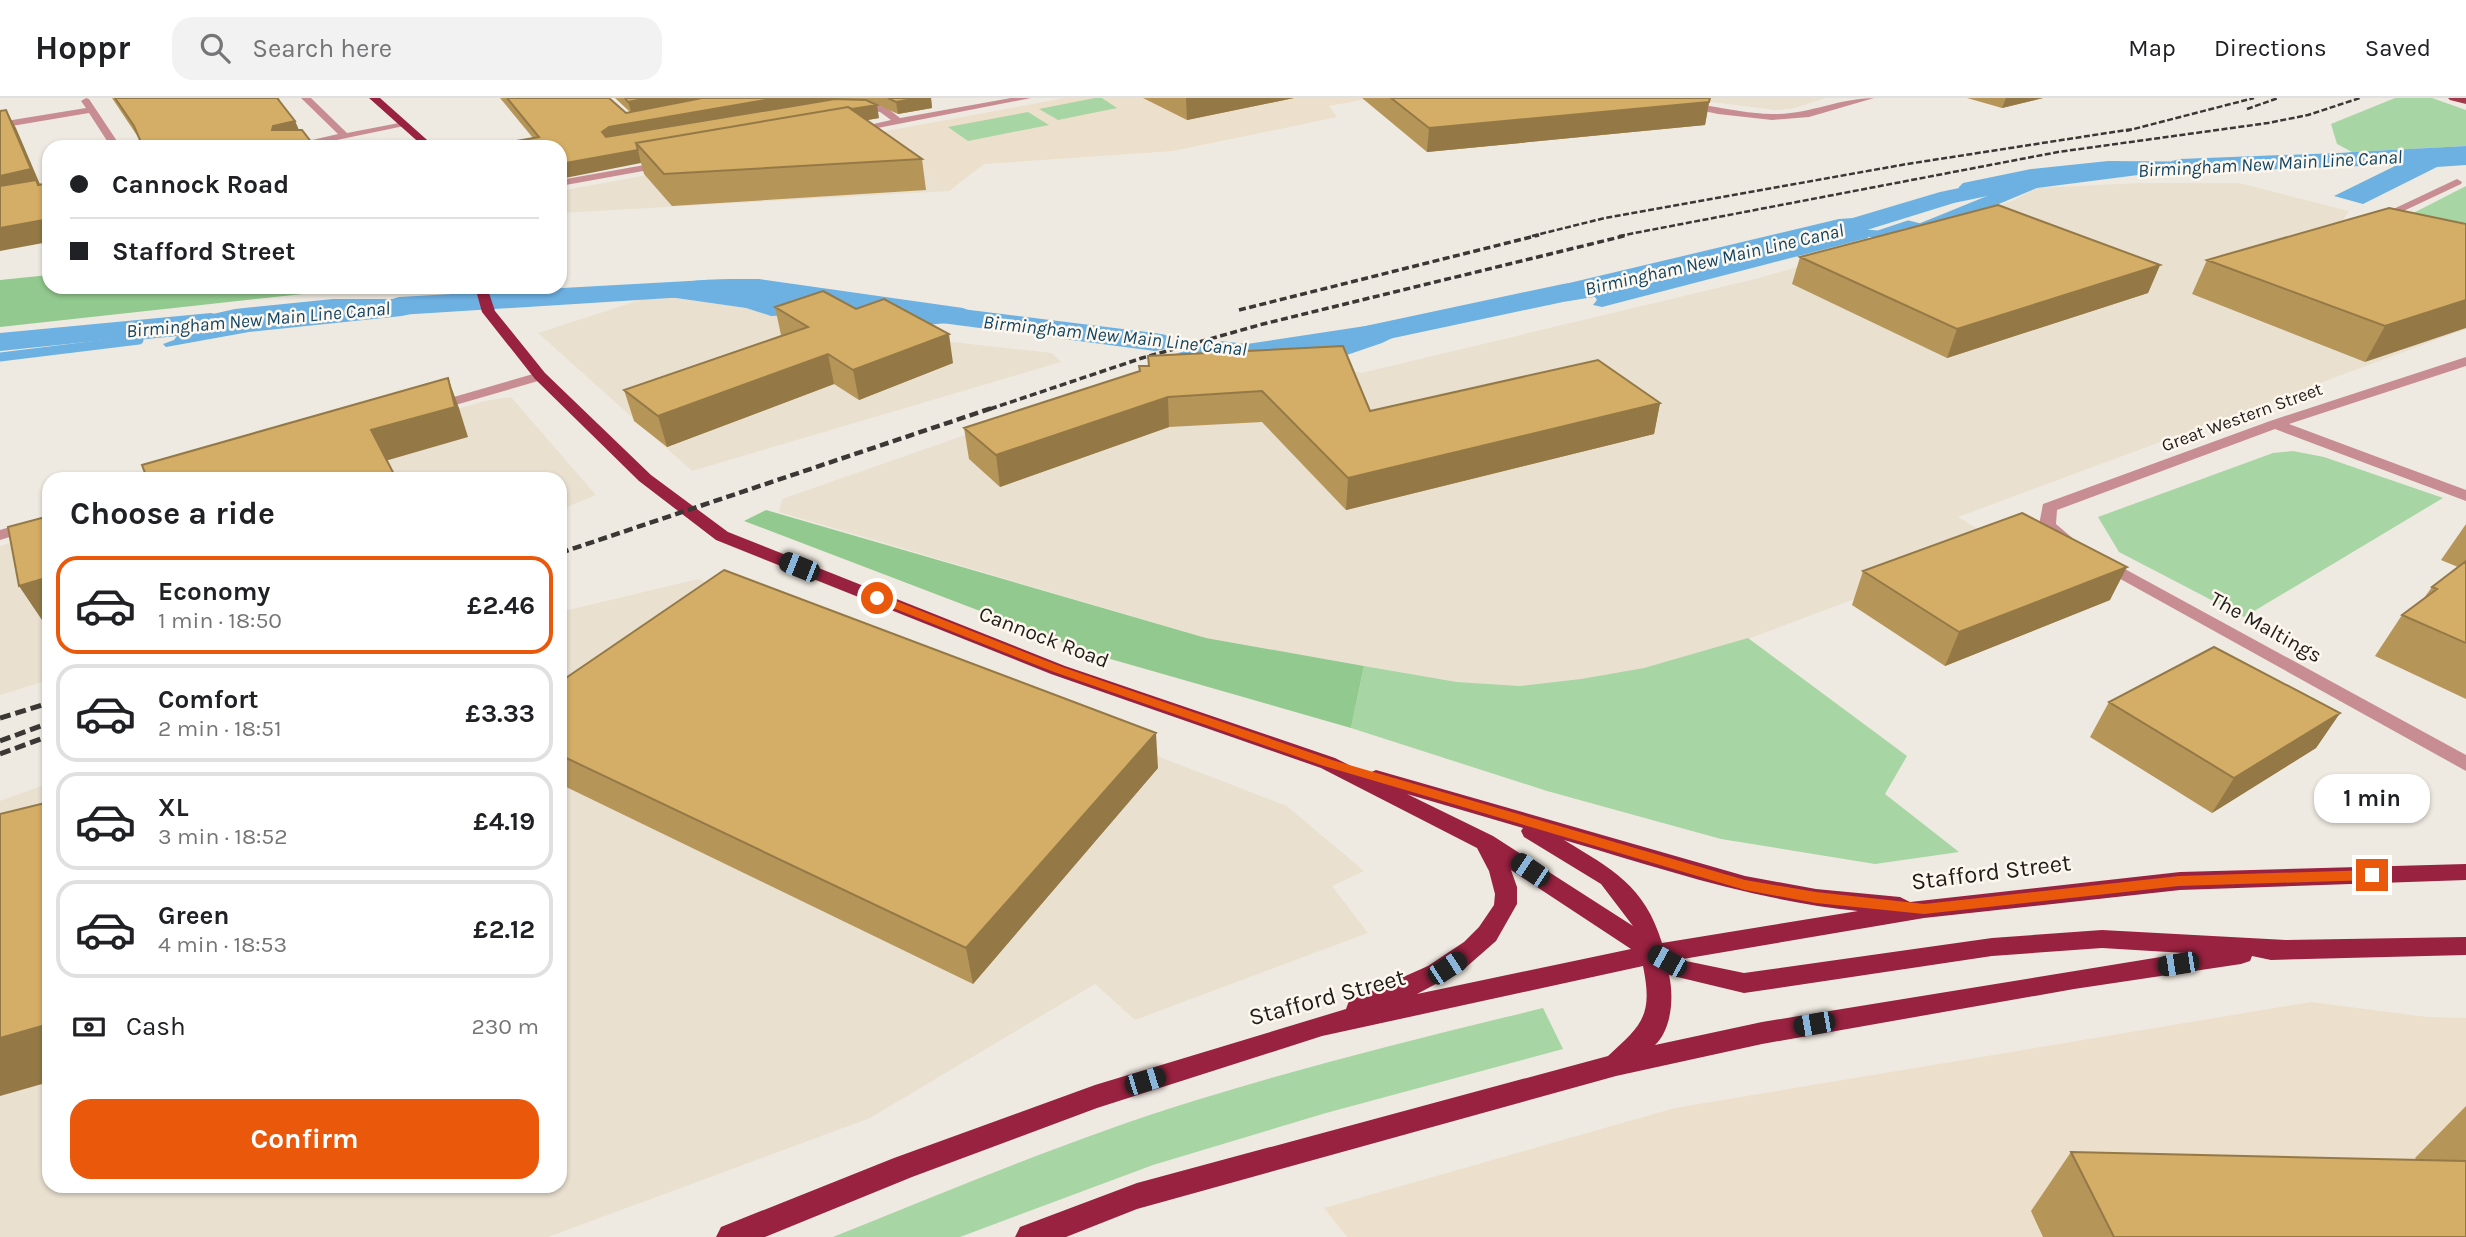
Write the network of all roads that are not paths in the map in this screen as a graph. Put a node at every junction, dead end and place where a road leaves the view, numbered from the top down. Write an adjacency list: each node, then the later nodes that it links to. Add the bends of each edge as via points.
1 (85, 98): 10 (street)
2 (306, 98): 15 (street)
3 (373, 98): 13 (highway)
4 (1026, 98): 11 (street)
5 (1648, 98): 6 (street, via 1787,117)
6 (1869, 98)
7 (2453, 98): 8 (main road)
8 (2466, 101)
9 (837, 106): 11 (street, via 874,106)
10 (92, 110): 12 (street); 16 (street)
11 (899, 122): 14 (street)
12 (0, 125)
13 (404, 125): 15 (street); 18 (highway)
14 (845, 131)
15 (345, 136): 17 (street)
16 (111, 140)
17 (324, 140)
18 (422, 140)
19 (682, 161): 21 (street)
20 (2458, 182): 22 (street, via 2373,222 2372,231)
21 (567, 183)
22 (2384, 233)
23 (483, 294): 25 (highway, Cannock Road, via 489,312)
24 (2466, 361): 27 (street, Great Western Street)
25 (540, 376): 26 (street); 32 (highway, Cannock Road, via 645,478 722,536 1058,670)
26 (419, 411)
27 (2276, 424): 28 (street); 30 (street, Great Western Street, via 2049,508)
28 (2466, 496)
29 (42, 522): 31 (street)
30 (2047, 525): 33 (street, The Maltings, via 2069,543)
31 (0, 535)
32 (1328, 763): 34 (highway); 35 (highway, Cannock Road)
33 (2466, 764)
34 (1477, 807): 37 (highway, via 1745,885); 40 (highway, via 1546,837 1609,878 1643,919)
35 (1485, 842): 40 (highway, Cannock Road); 41 (highway, via 1501,873 1506,902 1475,950 1447,968)
36 (2466, 872): 37 (highway, Stafford Street, via 2179,881)
37 (1924, 909): 40 (highway, Stafford Street)
38 (2466, 946): 39 (highway)
39 (2281, 948): 40 (highway, Cannock Road, via 2102,939 1993,947 1744,983 1680,969); 42 (highway, via 1762,1033)
40 (1653, 954): 41 (highway, Stafford Street); 42 (highway, via 1661,994 1651,1032)
41 (1322, 1025): 43 (highway, Stafford Street, via 1094,1097)
42 (1616, 1065): 44 (highway, via 1137,1196)
43 (730, 1237)
44 (1030, 1237)

